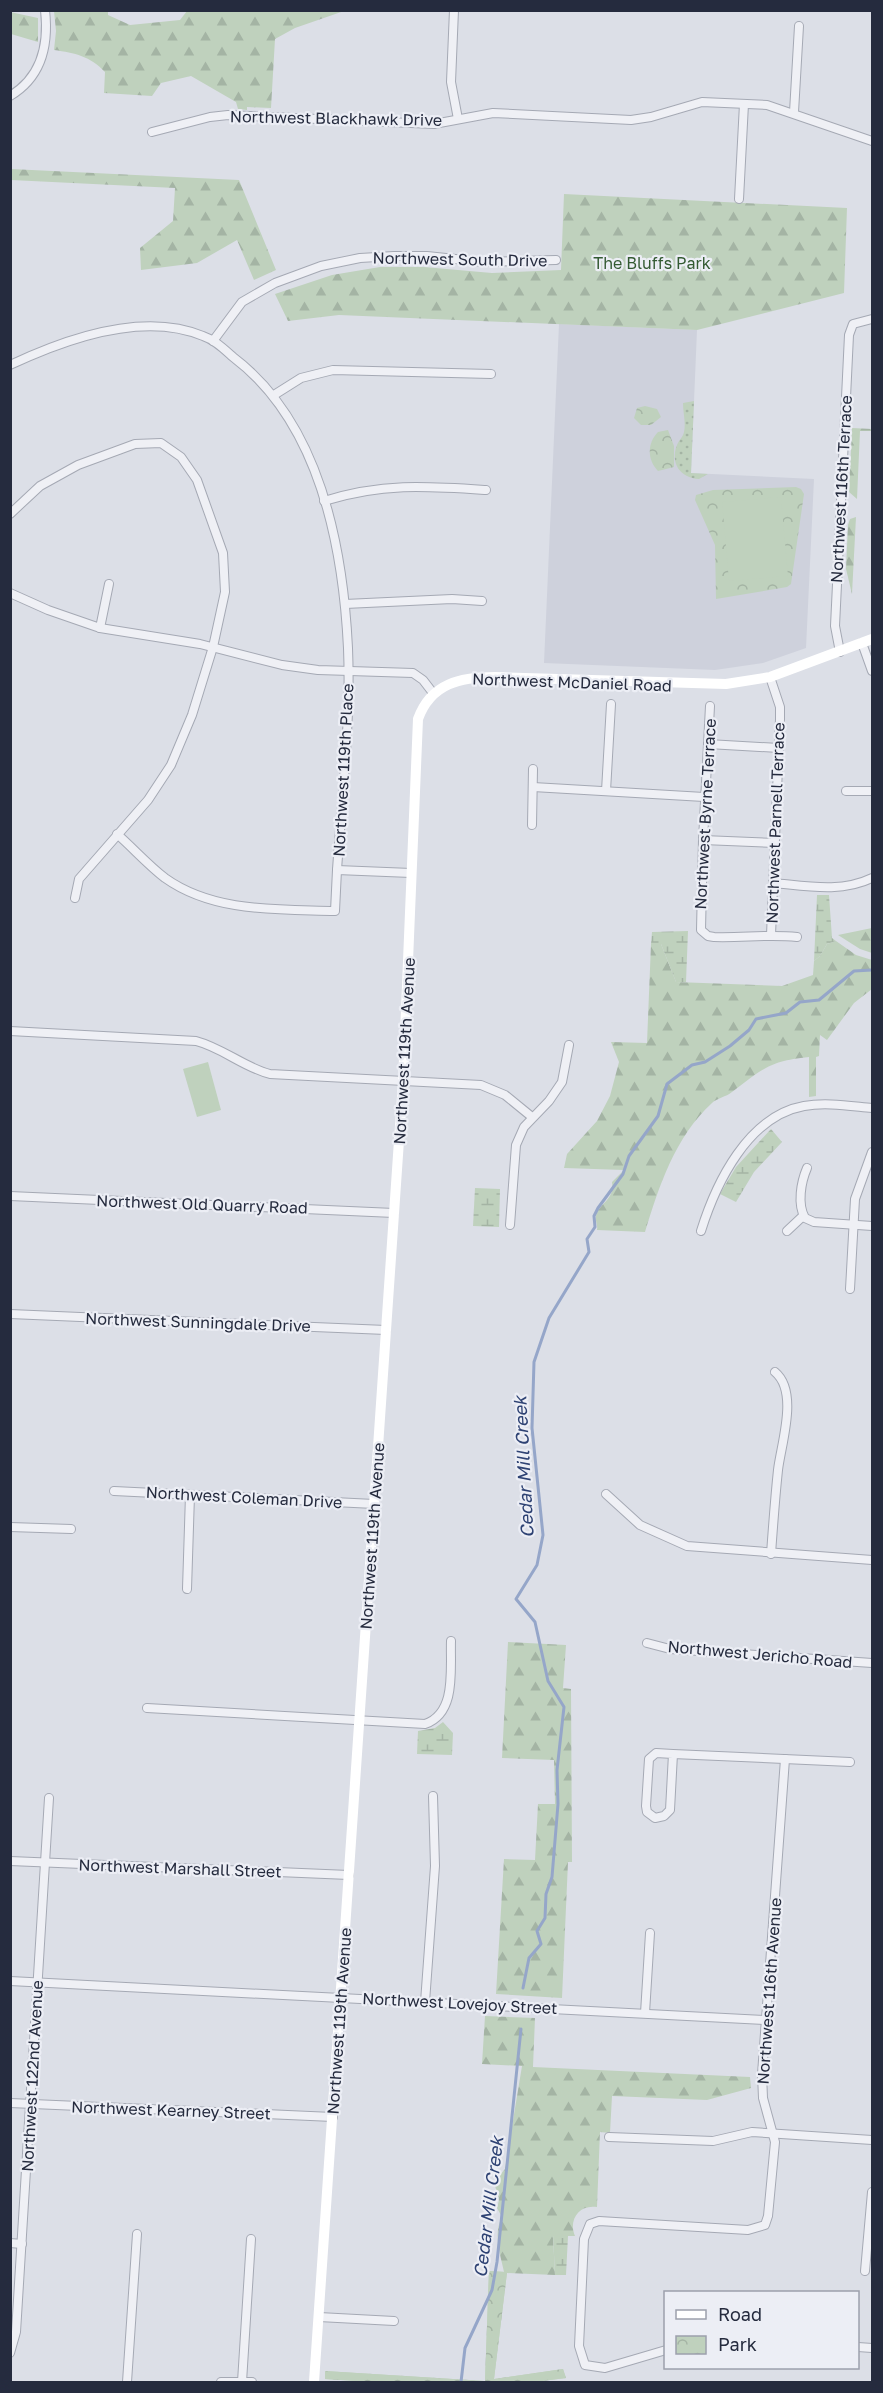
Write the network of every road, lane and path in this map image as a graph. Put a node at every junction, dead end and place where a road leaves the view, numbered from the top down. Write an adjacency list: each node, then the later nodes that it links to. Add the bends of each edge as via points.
1 (45, 10): 4 (street, via 46,49 28,82)
2 (454, 10): 7 (street, via 450,82)
3 (799, 26): 6 (street)
4 (10, 96)
5 (744, 104): 6 (street, Northwest Blackhawk Drive); 7 (street, Northwest Blackhawk Drive, via 693,103 631,120 493,113); 10 (street)
6 (794, 112): 9 (street, Northwest Blackhawk Drive)
7 (458, 119): 8 (street, Northwest Blackhawk Drive, via 434,124 228,115)
8 (152, 132)
9 (873, 141)
10 (739, 199)
11 (556, 260): 13 (street, Northwest South Drive, via 484,262 394,256 321,266 275,283 242,302)
12 (873, 319): 27 (street, Northwest 116th Terrace, via 852,325 848,347 835,626)
13 (213, 341): 14 (street, Northwest 119th Place, via 178,329 127,329 75,340); 16 (street, Northwest 119th Place)
14 (10, 365)
15 (491, 374): 16 (street, via 333,370 301,378)
16 (274, 395): 18 (street, Northwest 119th Place, via 303,444)
17 (486, 490): 18 (street, via 400,487 361,490)
18 (324, 501): 23 (street, Northwest 119th Place)
19 (10, 514): 26 (street, via 40,486 78,465 135,444 161,443 171,448 197,480 223,553 225,592)
20 (109, 584): 24 (street)
21 (10, 593): 24 (street)
22 (482, 601): 23 (street)
23 (345, 604): 28 (street, Northwest 119th Place)
24 (100, 628): 26 (street)
25 (867, 641): 27 (street, Northwest McDaniel Road); 29 (street)
26 (213, 647): 28 (street, via 282,665); 43 (street, via 192,715 171,765 148,800)
27 (840, 652): 30 (street, Northwest McDaniel Road)
28 (349, 671): 31 (street, via 413,673); 46 (street, Northwest 119th Place)
29 (873, 671)
30 (770, 677): 31 (street, Northwest McDaniel Road, via 709,685 475,677 450,683); 35 (street, Northwest Parnell Terrace, via 780,707)
31 (433, 693): 47 (street, Northwest 119th Avenue, via 420,713 416,735)
32 (611, 704): 38 (street)
33 (710, 706): 34 (street, Northwest Byrne Terrace)
34 (708, 744): 35 (street); 41 (street, Northwest Byrne Terrace)
35 (779, 748): 45 (street, Northwest Parnell Terrace)
36 (533, 769): 37 (street)
37 (533, 787): 38 (street); 42 (street)
38 (606, 791): 41 (street)
39 (846, 791): 40 (street)
40 (873, 791)
41 (704, 796): 44 (street, Northwest Byrne Terrace)
42 (532, 825)
43 (117, 834): 46 (street, Northwest 119th Place, via 166,878 222,903 335,911); 50 (street, via 79,879)
44 (702, 840): 45 (street); 51 (street, Northwest Byrne Terrace, via 700,925 704,933 714,937)
45 (775, 843): 49 (street, Northwest Parnell Terrace)
46 (337, 870): 47 (street)
47 (411, 873): 55 (street, Northwest 119th Avenue)
48 (873, 878): 49 (street, via 838,888)
49 (773, 883): 51 (street, Northwest Parnell Terrace)
50 (75, 898)
51 (771, 935): 52 (street, Northwest Byrne Terrace)
52 (797, 937)
53 (10, 1030): 55 (street, via 196,1041 270,1074)
54 (569, 1045): 57 (street, via 562,1082)
55 (403, 1082): 57 (street, via 481,1085 505,1095); 61 (street, Northwest 119th Avenue)
56 (873, 1108): 66 (street, via 810,1105 771,1120 723,1177)
57 (532, 1117): 63 (street, via 519,1137 514,1155)
58 (873, 1152): 64 (street, via 856,1194)
59 (807, 1168): 62 (street, via 802,1182)
60 (10, 1196): 61 (street, Northwest Old Quarry Road)
61 (394, 1213): 70 (street, Northwest 119th Avenue)
62 (803, 1216): 64 (street, via 814,1222); 67 (street)
63 (510, 1224)
64 (854, 1225): 65 (street); 68 (street)
65 (873, 1226)
66 (701, 1231)
67 (787, 1231)
68 (850, 1289)
69 (10, 1314): 70 (street, Northwest Sunningdale Drive)
70 (386, 1329): 75 (street, Northwest 119th Avenue)
71 (775, 1372): 78 (street, via 784,1384 787,1407)
72 (114, 1491): 74 (street, Northwest Coleman Drive)
73 (606, 1494): 78 (street, via 640,1525 687,1546)
74 (190, 1495): 75 (street, Northwest Coleman Drive); 80 (street)
75 (374, 1504): 85 (street, Northwest 119th Avenue)
76 (10, 1527): 77 (street)
77 (71, 1529)
78 (771, 1554): 79 (street)
79 (873, 1560)
80 (187, 1589)
81 (451, 1641): 85 (street, via 447,1705 438,1718 419,1725)
82 (647, 1643): 83 (street, Northwest Jericho Road, via 670,1649)
83 (873, 1663)
84 (147, 1708): 85 (street)
85 (360, 1719): 93 (street, Northwest 119th Avenue)
86 (673, 1754): 86 (street, via 671,1804 667,1814 660,1818 650,1816 646,1806 649,1759 656,1753); 87 (street)
87 (785, 1759): 88 (street); 100 (street, Northwest 116th Avenue)
88 (850, 1762)
89 (433, 1796): 98 (street, via 435,1866)
90 (49, 1798): 92 (street, Northwest 122nd Avenue)
91 (10, 1861): 92 (street, Northwest Marshall Street)
92 (47, 1863): 93 (street, Northwest Marshall Street); 96 (street, Northwest 122nd Avenue)
93 (349, 1875): 97 (street, Northwest 119th Avenue)
94 (650, 1933): 99 (street)
95 (10, 1981): 96 (street, Northwest Lovejoy Street)
96 (38, 1982): 97 (street, Northwest Lovejoy Street); 102 (street, Northwest 122nd Avenue)
97 (340, 1997): 98 (street, Northwest Lovejoy Street); 103 (street, Northwest 119th Avenue)
98 (425, 2002): 99 (street, Northwest Lovejoy Street)
99 (645, 2013): 100 (street, Northwest Lovejoy Street)
100 (765, 2020): 104 (street, Northwest 116th Avenue, via 763,2098)
101 (10, 2103): 102 (street, Northwest Kearney Street)
102 (31, 2104): 103 (street, Northwest Kearney Street); 111 (street, Northwest 122nd Avenue)
103 (333, 2117): 113 (street, Northwest 119th Avenue)
104 (774, 2133): 105 (street, via 752,2132 713,2141); 106 (street); 115 (street, Northwest 116th Avenue, via 770,2206 765,2225 748,2230 610,2221 590,2224 584,2239 579,2346 585,2365 605,2368)
105 (609, 2137)
106 (873, 2140)
107 (873, 2192): 112 (street)
108 (137, 2234): 117 (street)
109 (251, 2239): 119 (street)
110 (10, 2243): 111 (street)
111 (22, 2244): 116 (street, Northwest 122nd Avenue, via 16,2332)
112 (865, 2271)
113 (319, 2317): 114 (street); 121 (street, Northwest 119th Avenue)
114 (394, 2321)
115 (664, 2351)
116 (10, 2353)
117 (127, 2382)
118 (221, 2382): 119 (street)
119 (242, 2382): 120 (street)
120 (252, 2382)
121 (314, 2382)

